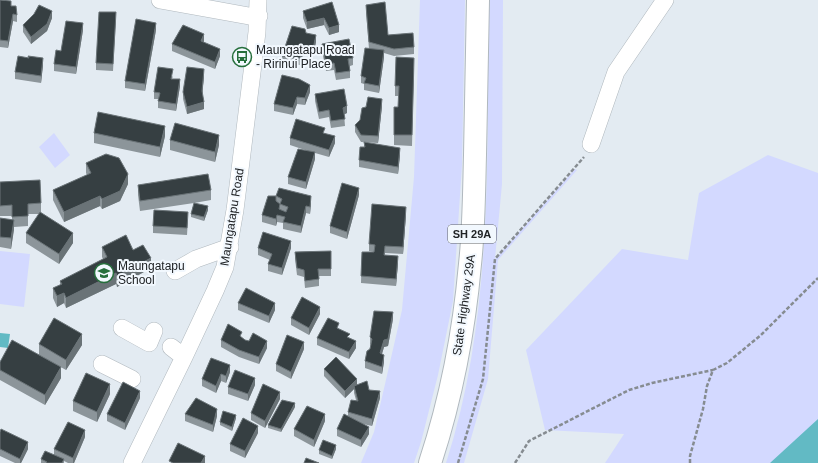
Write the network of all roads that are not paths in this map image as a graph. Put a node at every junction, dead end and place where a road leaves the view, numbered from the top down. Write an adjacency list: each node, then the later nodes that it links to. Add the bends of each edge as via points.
1 (160, 0): 4 (street, via 249,16)
2 (478, 0): 13 (highway, State Highway 29A / SH 29A, via 473,223 465,314 445,413)
3 (665, 0): 5 (street, via 616,72)
4 (258, 8): 6 (street, Maungatapu Road)
5 (591, 144)
6 (230, 247): 7 (street, via 196,259); 12 (street, Maungatapu Road, via 218,285 178,352)
7 (175, 271)
8 (122, 328): 9 (street, via 149,343)
9 (154, 331)
10 (102, 364): 11 (street)
11 (132, 379)
12 (132, 463)
13 (430, 463)

